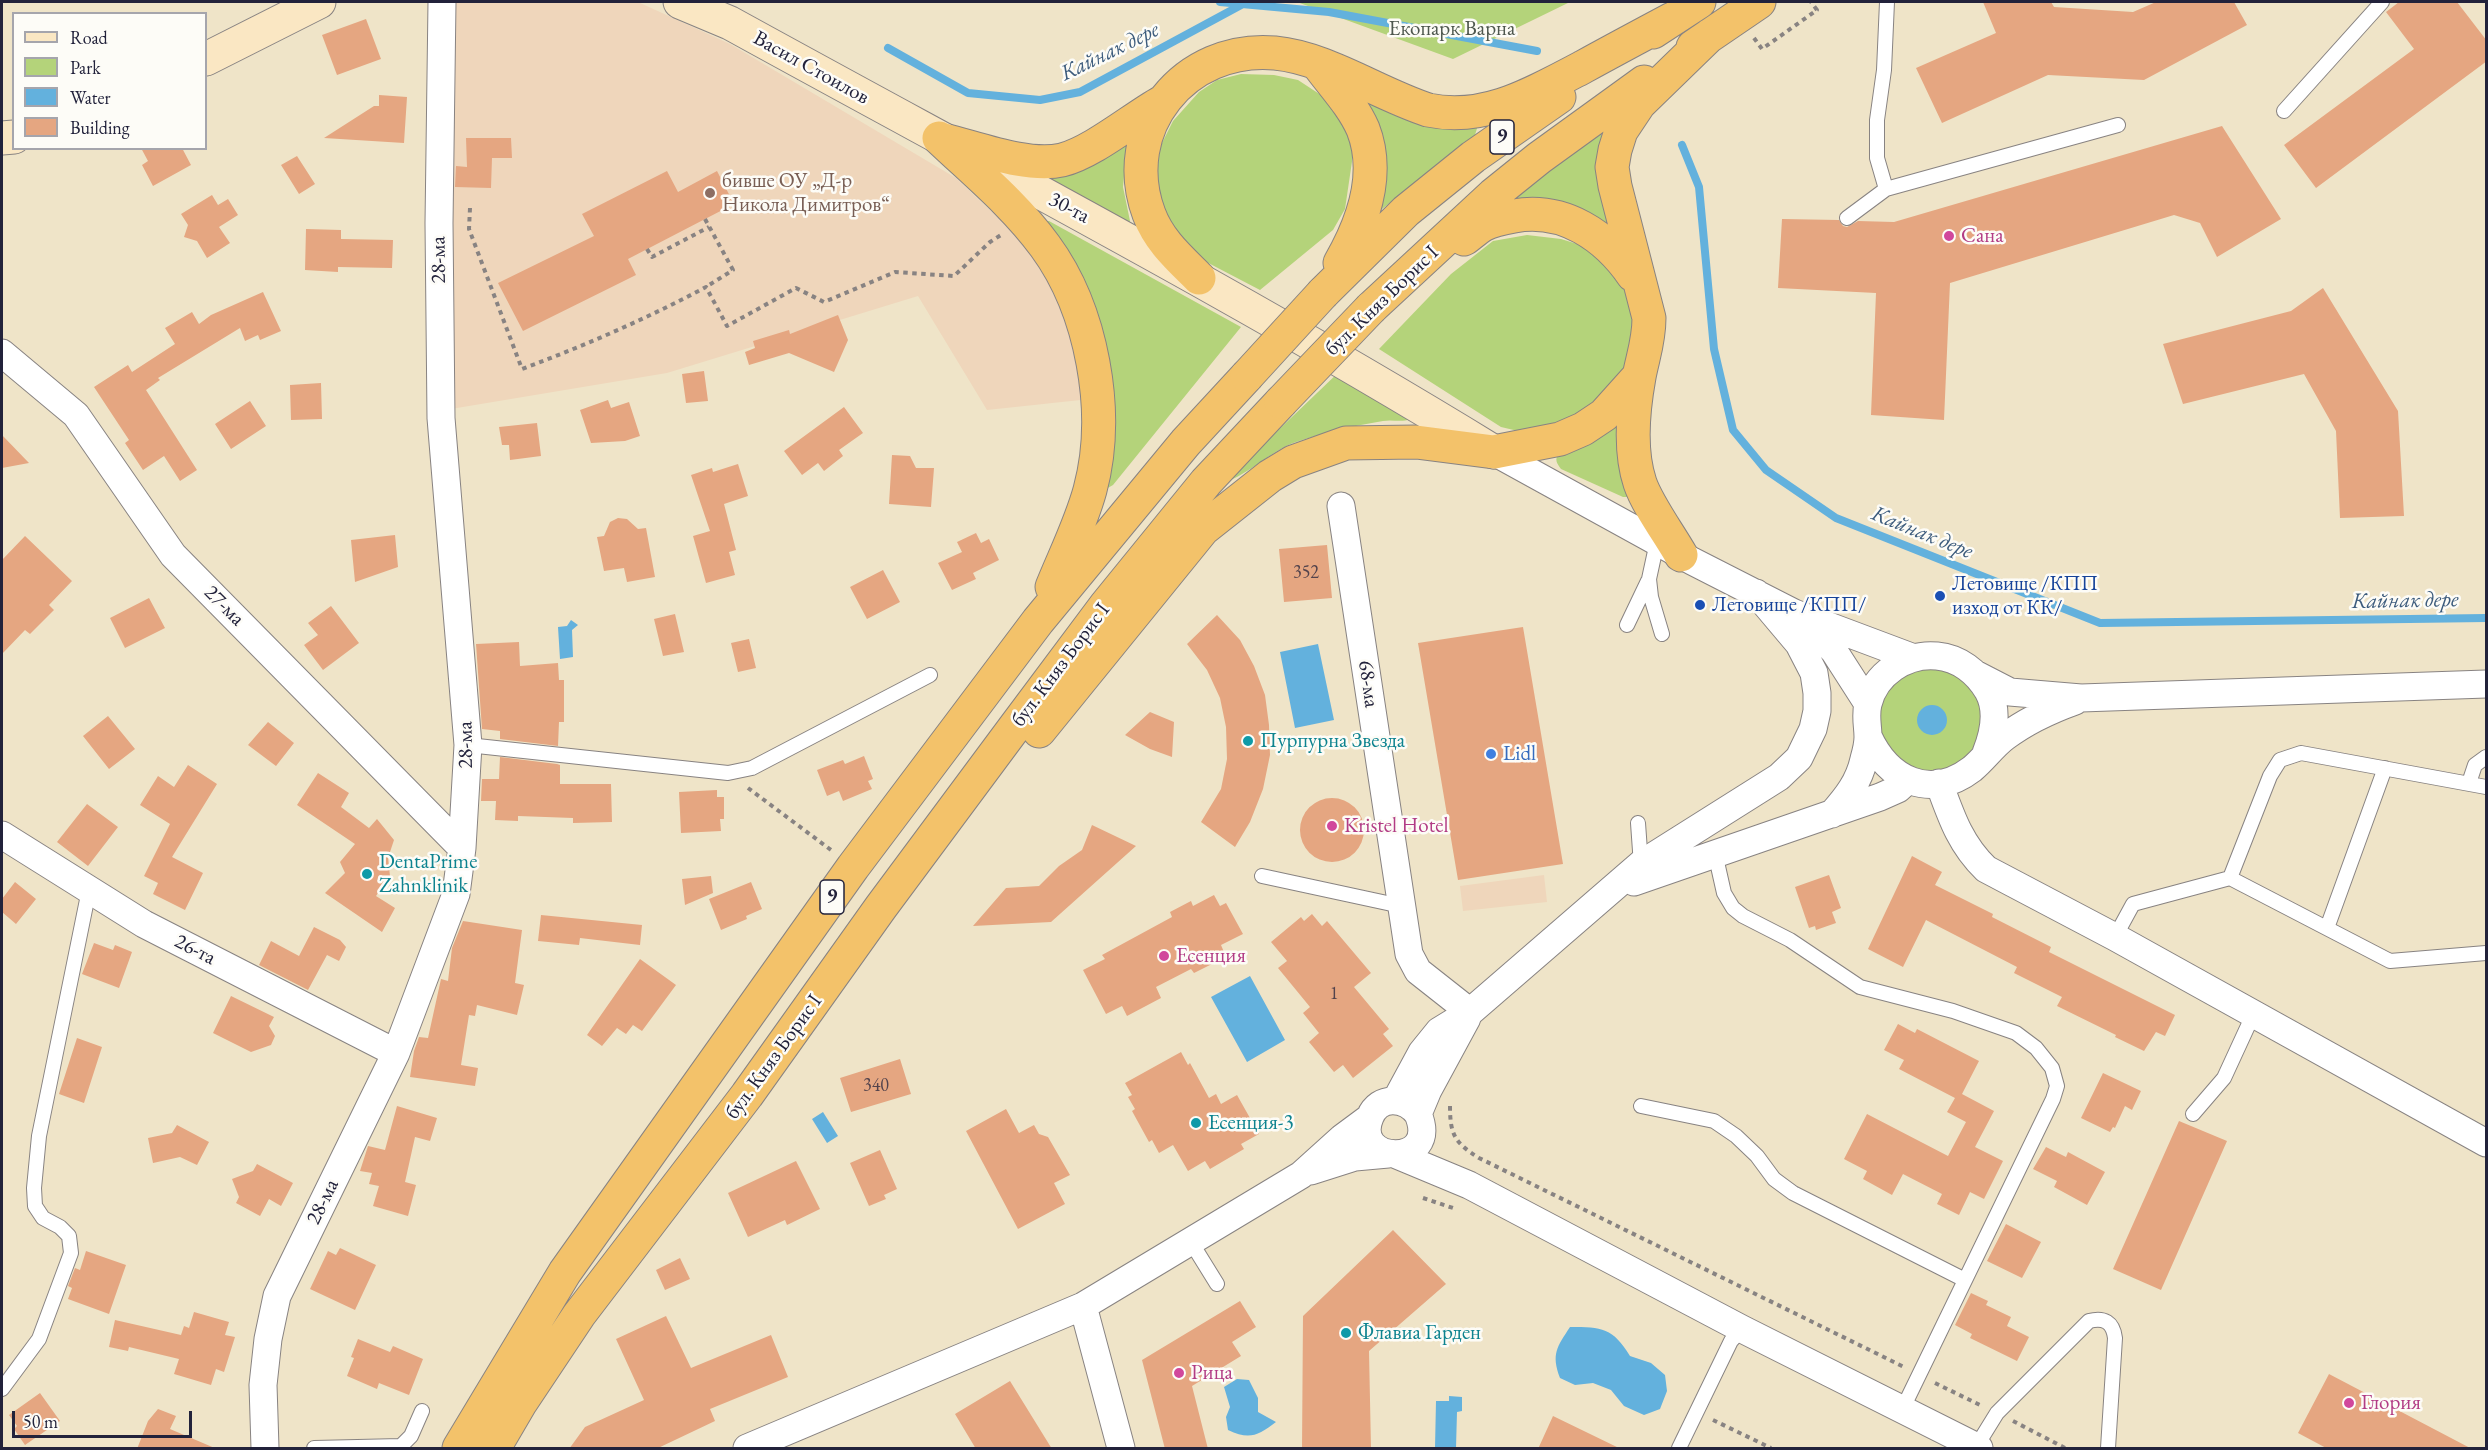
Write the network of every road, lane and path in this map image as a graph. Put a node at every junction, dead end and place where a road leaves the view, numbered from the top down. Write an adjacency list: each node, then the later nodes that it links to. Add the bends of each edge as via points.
1 (319, 2): 11 (street)
2 (442, 2): 47 (street, 28-ма, via 441,418)
3 (680, 2): 16 (street, Васил Стоилов, via 730,18)
4 (1759, 2): 9 (highway, бул. Княз Борис I / 9)
5 (1811, 2): 10 (path, via 1818,10)
6 (1887, 2): 17 (lane, via 1877,120 1877,158)
7 (2382, 2): 14 (lane)
8 (1684, 8): 12 (highway, via 1528,96 1478,112 1443,114 1428,110); 27 (highway, бул. Княз Борис I / 9, via 1473,157 1406,211)
9 (1710, 34): 25 (highway, via 1639,104 1621,131 1615,150 1615,186); 28 (highway, бул. Княз Борис I / 9, via 1539,158)
10 (1762, 49)
11 (207, 58)
12 (1317, 64): 13 (highway, via 1274,53 1231,57 1191,75); 27 (highway, via 1359,122 1370,162 1367,199 1357,233)
13 (1162, 102): 16 (highway, via 1095,145 1061,160 1045,162 1004,156); 24 (highway, via 1145,138 1142,189 1161,239)
14 (2284, 111)
15 (2118, 125): 17 (lane)
16 (939, 138): 19 (highway); 24 (street, 30-та)
17 (1886, 189): 20 (lane)
18 (470, 208): 26 (path, via 469,229 522,369 602,339)
19 (1022, 218): 26 (path, via 954,276 895,272 824,302 796,288 727,326); 37 (highway, via 1045,245 1074,297 1090,354 1098,411 1096,461 1090,489)
20 (1847, 218)
21 (705, 219): 22 (path)
22 (709, 227): 23 (path, via 652,257); 26 (path, via 734,270)
23 (647, 249)
24 (1199, 278): 31 (street, 30-та)
25 (1639, 284): 28 (highway, via 1614,250 1582,226 1540,215 1520,215 1484,225); 30 (highway, via 1649,318 1649,340)
26 (706, 287)
27 (1323, 293): 37 (highway, бул. Княз Борис I / 9, bridge, via 1186,442)
28 (1371, 308): 73 (highway, бул. Княз Борис I / 9, bridge, via 1206,482 1106,605 881,907)
29 (2, 353): 59 (street, 27-ма, via 76,415 173,555)
30 (1640, 376): 31 (highway, via 1604,415 1582,429 1560,438); 33 (highway, via 1634,459 1640,484)
31 (1494, 452): 33 (street); 73 (highway, via 1416,442 1346,443 1293,462 1203,529)
32 (1341, 506): 66 (street, 68-ма)
33 (1669, 548): 34 (lane); 35 (street)
34 (1649, 579): 38 (lane); 39 (lane)
35 (1756, 593): 36 (street); 62 (street, via 1807,656 1818,693 1813,729 1799,758 1784,772)
36 (1794, 613): 40 (street); 45 (street, via 1834,651)
37 (1038, 621): 61 (highway, бул. Княз Борис I / 9)
38 (1627, 625)
39 (1662, 634)
40 (1914, 658): 42 (street, via 1948,658); 45 (street, via 1884,675)
41 (930, 675): 51 (lane, via 752,768)
42 (1977, 675): 44 (street, via 2010,692); 48 (street, via 1989,692 1995,712 1994,733)
43 (2487, 684): 44 (street)
44 (2081, 698): 48 (street, via 2027,722)
45 (1868, 704): 46 (street)
46 (1868, 736): 52 (street, via 1876,755 1890,770); 56 (street, via 1857,782)
47 (468, 745): 51 (lane); 59 (street, 28-ма)
48 (1986, 753): 53 (street, via 1958,778)
49 (2487, 757): 54 (lane, via 2475,765)
50 (2385, 768): 54 (lane); 64 (lane, via 2301,753 2280,760 2254,813); 67 (lane)
51 (728, 773): 61 (path)
52 (1908, 780): 53 (street); 56 (street, via 1898,789)
53 (1939, 783): 68 (street, via 1960,836 1970,854 1986,869)
54 (2469, 783): 55 (lane)
55 (2487, 787)
56 (1832, 814): 60 (street)
57 (1638, 823): 62 (lane)
58 (2, 835): 65 (street, 26-та)
59 (462, 848): 72 (street, 28-ма, via 456,894)
60 (1715, 853): 62 (street); 84 (lane, via 1724,893 1743,916 1790,940 1860,987 1953,1011 2016,1033 2036,1048 2052,1068 2057,1086 2053,1099)
61 (853, 867): 97 (highway, бул. Княз Борис I / 9, via 565,1272)
62 (1642, 871): 70 (street, via 1601,900)
63 (1262, 876): 66 (lane)
64 (2230, 878): 67 (lane); 68 (lane, via 2133,904)
65 (89, 890): 72 (street, 26-та, via 144,924); 89 (lane, via 39,1136 34,1188 35,1206 43,1218 69,1236 71,1253 39,1340)
66 (1401, 906): 70 (street, 68-ма, via 1409,954 1418,971)
67 (2326, 928): 69 (lane, via 2390,961)
68 (2115, 937): 71 (street)
69 (2487, 953)
70 (1470, 1012): 77 (street, via 1440,1031 1417,1061)
71 (2253, 1015): 76 (lane, via 2224,1078); 79 (street)
72 (396, 1053): 95 (street, 28-ма, via 277,1296 263,1385)
73 (747, 1095): 98 (highway, бул. Княз Борис I / 9, via 579,1315)
74 (1450, 1101): 88 (path, via 1453,1136 1479,1158)
75 (1641, 1106): 84 (lane, via 1714,1121 1736,1136 1774,1179 1793,1193)
76 (2193, 1114)
77 (1412, 1115): 78 (street, via 1379,1105); 80 (street, via 1413,1148); 82 (street, via 1439,1155)
78 (1369, 1118): 80 (street, via 1368,1136 1372,1143); 81 (street)
79 (2487, 1143)
80 (1392, 1154): 81 (street, via 1355,1157); 82 (street)
81 (1301, 1175): 83 (street)
82 (1469, 1185): 87 (street)
83 (1191, 1242): 85 (lane); 86 (street)
84 (1965, 1280): 88 (lane)
85 (1217, 1284)
86 (1083, 1306): 99 (street); 100 (street)
87 (1742, 1329): 90 (street); 92 (lane, via 1731,1341)
88 (1920, 1375): 90 (lane); 93 (path)
89 (2, 1389)
90 (1902, 1410): 94 (street)
91 (422, 1411): 96 (lane, via 411,1436 401,1446)
92 (1697, 1412): 101 (lane); 102 (path)
93 (1997, 1413): 94 (lane); 103 (path); 104 (lane, via 2089,1321 2103,1320 2114,1329 2115,1338)
94 (1977, 1448)
95 (265, 1449)
96 (314, 1449)
97 (459, 1449)
98 (494, 1449)
99 (747, 1449)
100 (1121, 1449)
101 (1678, 1449)
102 (1771, 1449)
103 (2066, 1449)
104 (2108, 1449)

